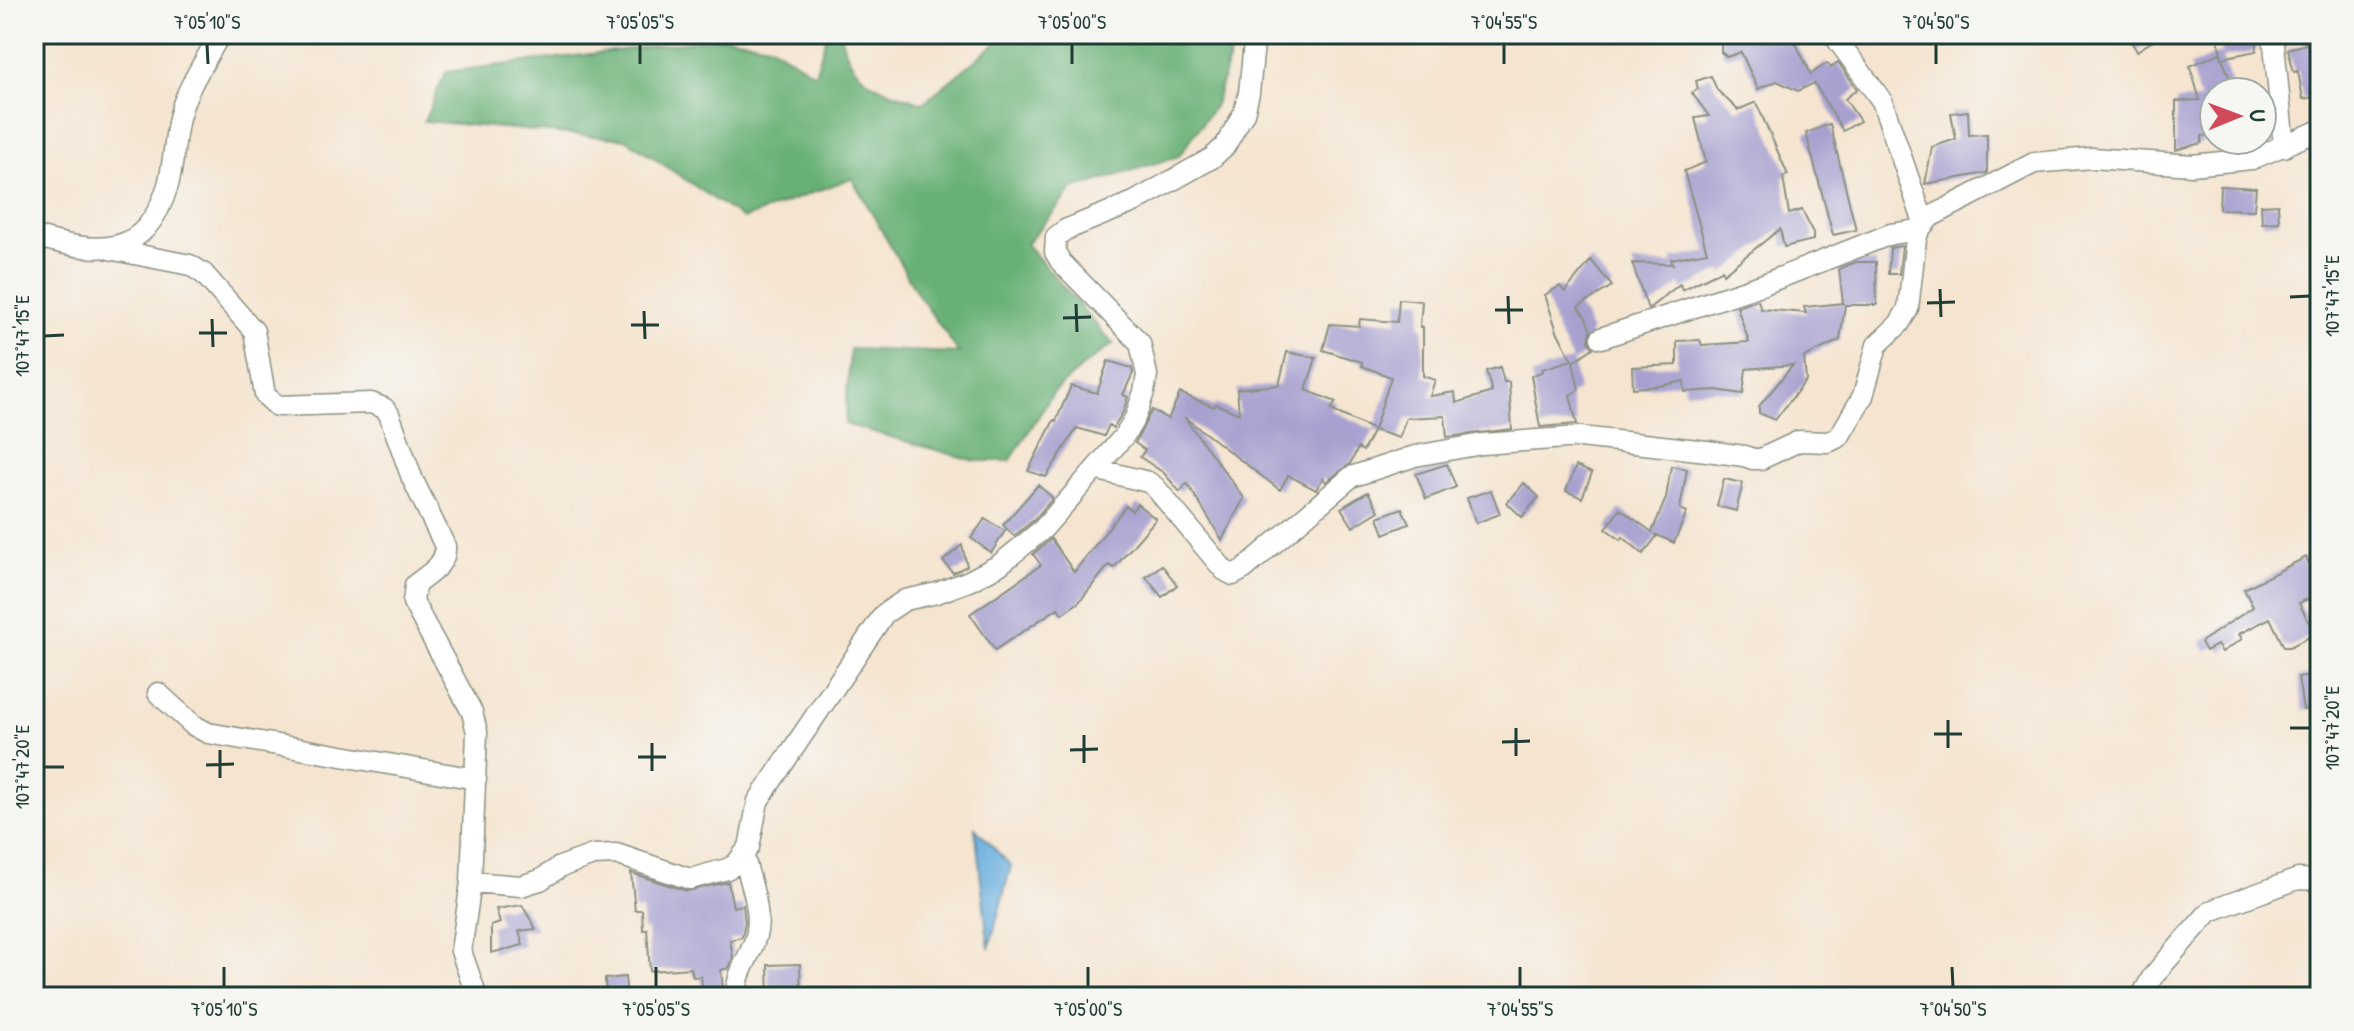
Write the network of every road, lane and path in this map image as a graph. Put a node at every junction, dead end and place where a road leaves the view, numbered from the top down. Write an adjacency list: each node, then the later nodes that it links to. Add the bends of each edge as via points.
1 (220, 34): 9 (street, via 180,115 168,185 152,221 135,237)
2 (1255, 34): 11 (street, via 1244,113 1225,146 1134,202 1056,237 1061,262 1140,343 1144,357 1147,375 1135,418)
3 (1833, 34): 7 (street, via 1882,101)
4 (2273, 34): 6 (street)
5 (2316, 129): 6 (street)
6 (2284, 147): 7 (street, via 2252,159 2192,165 2092,158 2034,163 1944,208)
7 (1921, 226): 10 (street); 11 (street, via 1908,309 1877,345 1863,396 1833,441 1799,441 1761,459 1580,437 1482,444 1415,456 1351,477 1233,575 1155,487)
8 (34, 236): 9 (street)
9 (109, 249): 13 (street, via 190,265 204,274 254,331 265,395 271,403 371,403 389,414 445,546 443,562 415,585 412,596 472,712)
10 (1601, 338)
11 (1095, 469): 14 (street, via 1043,529 999,565 937,593 905,600 884,614 758,801)
12 (158, 693): 13 (street, via 208,733)
13 (476, 779): 16 (street)
14 (744, 856): 16 (street, via 727,869 690,879 603,854 521,886); 18 (street, via 757,934 738,978)
15 (2320, 880): 19 (street, via 2298,879 2210,911)
16 (471, 882): 17 (street, via 461,951)
17 (477, 997)
18 (737, 997)
19 (2141, 997)

